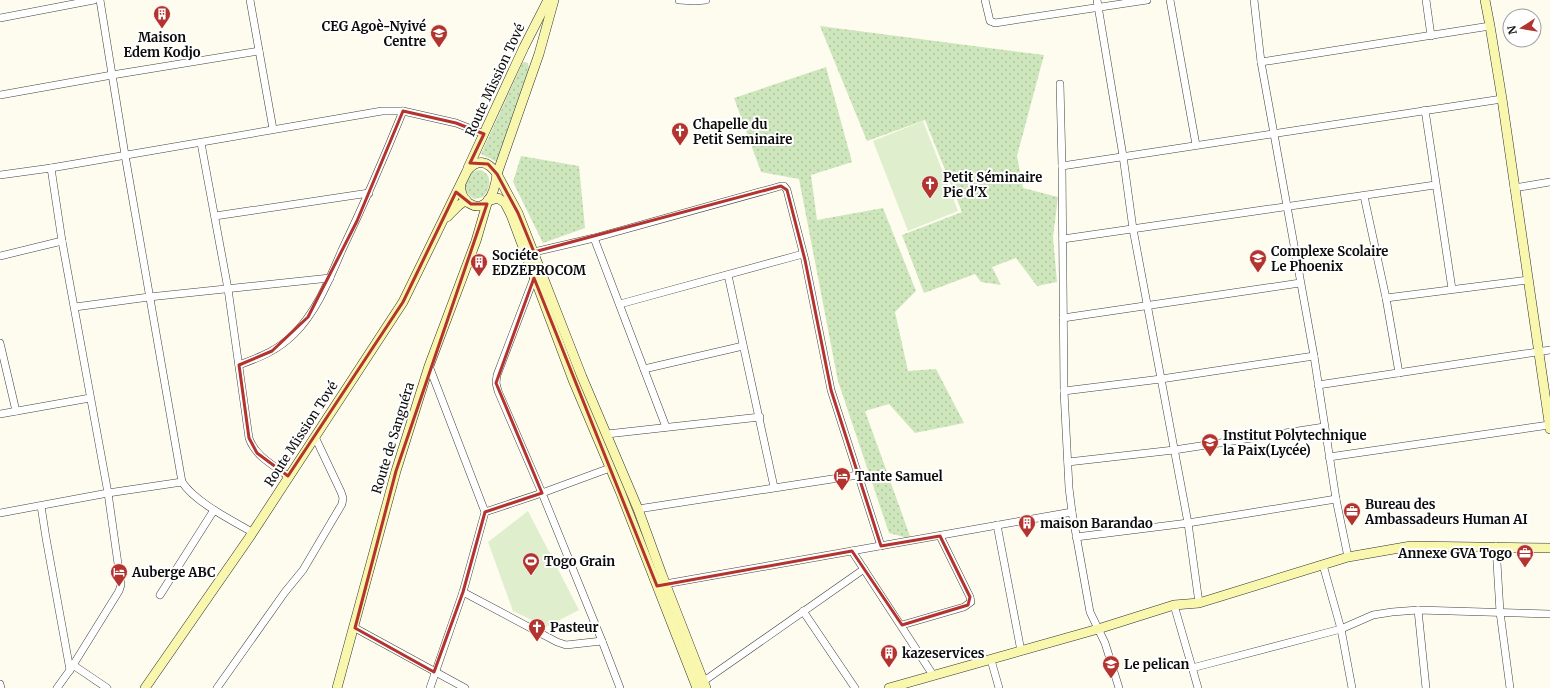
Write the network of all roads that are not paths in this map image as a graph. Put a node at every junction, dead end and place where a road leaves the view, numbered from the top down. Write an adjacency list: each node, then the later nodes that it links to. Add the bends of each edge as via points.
1 (94, 0): 15 (street)
2 (100, 0): 22 (street)
3 (250, 0): 19 (street)
4 (548, 0): 18 (street, Route Mission Tové)
5 (554, 0): 20 (street)
6 (679, 0): 7 (street)
7 (706, 0)
8 (985, 0): 14 (street, via 990,21 995,23)
9 (1147, 0): 14 (street)
10 (1170, 0): 32 (street)
11 (1254, 0): 21 (street)
12 (1426, 0): 17 (street)
13 (1485, 0): 16 (street)
14 (1097, 4): 34 (street)
15 (0, 18)
16 (1490, 26): 17 (street); 25 (street)
17 (1431, 36): 21 (street)
18 (524, 47): 20 (street); 29 (street, Route Mission Tové)
19 (259, 51): 22 (street); 28 (street)
20 (540, 54): 38 (street)
21 (1261, 62): 30 (street)
22 (112, 75): 24 (street); 33 (street)
23 (1060, 84): 35 (street)
24 (0, 95)
25 (1502, 98): 26 (street); 43 (street)
26 (1425, 110): 30 (street); 42 (street)
27 (403, 111): 28 (street, via 374,112); 29 (street, via 456,123); 44 (street)
28 (273, 129): 31 (street)
29 (484, 134): 37 (street, Route Mission Tové)
30 (1274, 134): 32 (street); 49 (street)
31 (201, 143): 33 (street); 50 (street)
32 (1196, 145): 34 (street)
33 (125, 155): 36 (street); 67 (street)
34 (1123, 156): 35 (street); 52 (street)
35 (1062, 166): 54 (street)
36 (52, 168): 39 (street); 55 (street)
37 (467, 171): 38 (street, via 474,164 484,163 492,166); 41 (street, Route Mission Tové)
38 (497, 174): 46 (street, Route de Sanguéra); 57 (street, via 518,213)
39 (0, 175)
40 (1550, 182): 43 (street)
41 (461, 184): 47 (street, via 461,194); 51 (street, Route Mission Tové)
42 (1436, 185): 45 (street); 66 (street)
43 (1514, 188): 63 (street)
44 (369, 193): 50 (street); 61 (street)
45 (1364, 196): 49 (street); 68 (street)
46 (488, 201): 48 (street); 56 (street, Route de Sanguéra); 62 (street, via 498,198 505,204)
47 (467, 202): 48 (street); 51 (street, via 466,200 458,206)
48 (476, 205): 56 (street, via 480,205)
49 (1286, 206): 52 (street); 64 (street)
50 (215, 216): 65 (street)
51 (439, 225): 94 (street, Route Mission Tové, via 403,302)
52 (1133, 229): 54 (street); 70 (street)
53 (594, 238): 57 (street); 58 (street, via 784,186); 69 (street)
54 (1063, 239): 72 (street)
55 (62, 241): 59 (street); 71 (street)
56 (476, 241): 79 (street, Route de Sanguéra)
57 (534, 252): 93 (street)
58 (803, 254): 60 (street); 100 (street, via 831,390)
59 (0, 256)
60 (728, 275): 69 (street); 74 (street)
61 (330, 278): 65 (street); 78 (street, via 308,317 293,334 272,352)
62 (534, 278): 99 (street); 105 (street, via 496,383)
63 (1528, 280): 66 (street); 76 (street)
64 (1300, 283): 70 (street); 77 (street)
65 (228, 289): 67 (street); 78 (street)
66 (1452, 289): 68 (street)
67 (149, 297): 71 (street); 102 (street)
68 (1386, 298): 81 (street)
69 (620, 304): 80 (street)
70 (1148, 306): 72 (street); 82 (street)
71 (75, 307): 85 (street)
72 (1063, 318): 84 (street)
73 (0, 343): 86 (street)
74 (743, 346): 80 (street); 88 (street)
75 (1550, 350): 76 (street)
76 (1539, 352): 81 (street); 89 (street)
77 (1314, 356): 82 (street); 83 (street)
78 (239, 365): 101 (street, via 252,446 257,453)
79 (429, 366): 110 (street); 135 (street, Route de Sanguéra, via 396,471)
80 (644, 369): 91 (street)
81 (1399, 373): 83 (street)
82 (1161, 378): 84 (street); 95 (street)
83 (1318, 385): 90 (street)
84 (1064, 391): 97 (street)
85 (90, 398): 86 (street); 104 (street)
86 (16, 411): 87 (street)
87 (0, 414)
88 (760, 417): 91 (street); 103 (street)
89 (1550, 425): 92 (street); 96 (street)
90 (1324, 426): 95 (street); 96 (street)
91 (666, 427): 93 (street)
92 (1550, 429)
93 (607, 434): 98 (street)
94 (315, 437): 101 (street, Route Mission Tové); 152 (street, via 341,492 342,504 303,570)
95 (1174, 450): 97 (street); 113 (street)
96 (1329, 457): 106 (street)
97 (1068, 462): 111 (street)
98 (619, 464): 99 (street); 108 (street)
99 (610, 468): 105 (street); 125 (street)
100 (858, 475): 103 (street); 118 (street)
101 (288, 476): 115 (street, Route Mission Tové)
102 (182, 482): 104 (street); 109 (street)
103 (774, 487): 108 (street)
104 (108, 493): 107 (street); 141 (street, via 121,585)
105 (542, 493): 110 (street); 138 (street)
106 (1336, 500): 113 (street); 122 (street)
107 (41, 506): 112 (street); 141 (street)
108 (638, 509): 125 (street)
109 (214, 510): 115 (street); 127 (street)
110 (486, 512): 126 (street)
111 (1072, 512): 114 (street); 117 (street)
112 (0, 513)
113 (1188, 523): 117 (street); 128 (street)
114 (997, 525): 116 (street); 139 (street)
115 (252, 532): 151 (street, Route Mission Tové)
116 (940, 536): 118 (street); 134 (street, via 970,597 970,602 964,607)
117 (1076, 537): 136 (street, via 1090,612)
118 (881, 546): 121 (street)
119 (1496, 546): 120 (street); 122 (street, via 1411,546); 132 (street)
120 (1550, 548)
121 (852, 551): 124 (street); 125 (street)
122 (1348, 557): 123 (street)
123 (1323, 565): 128 (street); 137 (street)
124 (864, 569): 131 (street); 134 (street)
125 (661, 585): 146 (street); 157 (street)
126 (463, 592): 138 (street, via 557,642 566,645); 143 (street)
127 (160, 595)
128 (1199, 603): 129 (street)
129 (1174, 605): 136 (street); 142 (street)
130 (1418, 610): 132 (street); 137 (street, via 1373,615); 164 (street)
131 (803, 611): 146 (street); 158 (street)
132 (1500, 612): 133 (street); 165 (street)
133 (1550, 614)
134 (902, 626): 144 (street)
135 (355, 628): 143 (street); 153 (street, Route de Sanguéra)
136 (1098, 629): 139 (street); 161 (street)
137 (1341, 629): 142 (street); 147 (street)
138 (602, 641): 156 (street)
139 (1021, 651): 140 (street)
140 (991, 660): 144 (street); 160 (street)
141 (72, 667): 149 (street); 150 (street)
142 (1192, 668): 162 (street)
143 (434, 672): 154 (street); 155 (street)
144 (933, 675): 159 (street)
145 (0, 684): 148 (street)
146 (705, 684)
147 (1351, 686): 163 (street)
148 (1, 688)
149 (57, 688)
150 (107, 688)
151 (145, 688)
152 (218, 688)
153 (338, 688)
154 (430, 688)
155 (465, 688)
156 (620, 688)
157 (697, 688)
158 (855, 688)
159 (889, 688)
160 (999, 688)
161 (1119, 688)
162 (1198, 688)
163 (1344, 688)
164 (1426, 688)
165 (1510, 688)

